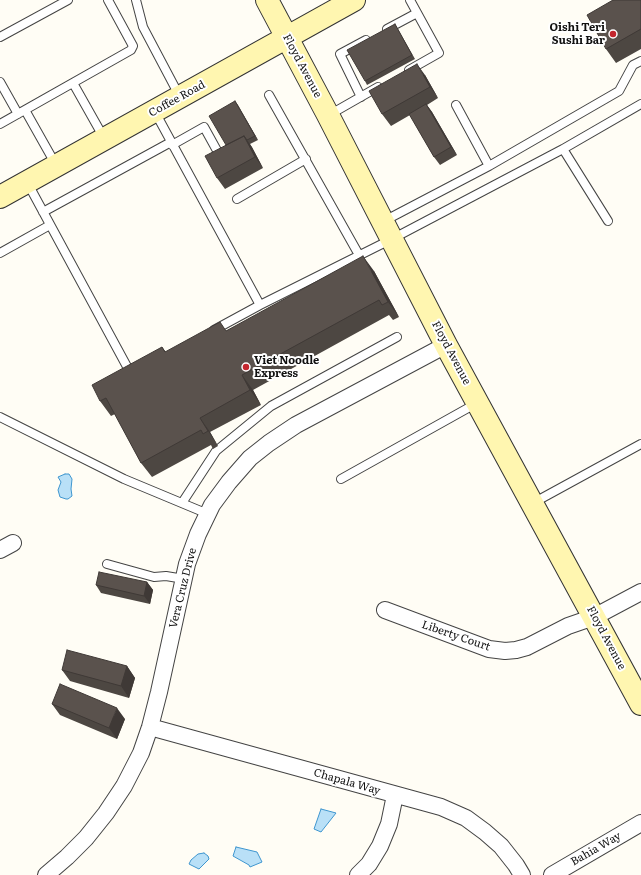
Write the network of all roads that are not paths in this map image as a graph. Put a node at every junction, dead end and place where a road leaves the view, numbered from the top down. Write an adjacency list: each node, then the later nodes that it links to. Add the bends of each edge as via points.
1 (68, 0): 8 (lane)
2 (108, 0): 14 (lane, via 133,46 131,50)
3 (136, 0): 16 (lane, via 143,27)
4 (267, 0): 9 (street, Floyd Avenue)
5 (354, 0): 9 (street, Coffee Road)
6 (410, 0): 7 (lane)
7 (417, 12): 11 (lane, via 439,53); 17 (lane, via 340,54)
8 (0, 37)
9 (287, 37): 16 (street, Coffee Road); 22 (street, Floyd Avenue)
10 (641, 60): 30 (lane, via 633,65 619,91)
11 (400, 75)
12 (0, 82): 21 (lane)
13 (387, 82): 17 (lane)
14 (73, 83): 21 (lane); 24 (lane)
15 (270, 95): 28 (lane)
16 (180, 97): 20 (street, Coffee Road)
17 (361, 97): 22 (lane)
18 (641, 104): 26 (lane)
19 (456, 105): 30 (lane)
20 (155, 111): 24 (street, Coffee Road); 25 (lane)
21 (21, 112): 23 (lane); 29 (lane)
22 (328, 115): 37 (street, Floyd Avenue)
23 (0, 124)
24 (104, 139): 29 (street, Coffee Road)
25 (172, 144): 27 (lane, via 204,127); 34 (lane); 40 (lane)
26 (563, 148): 35 (lane); 37 (lane, via 421,223)
27 (220, 156)
28 (306, 159): 33 (lane); 39 (lane)
29 (56, 165): 31 (street, Coffee Road)
30 (489, 166): 37 (lane)
31 (27, 182): 32 (street, Coffee Road); 34 (lane)
32 (0, 196)
33 (237, 198)
34 (44, 212): 36 (lane)
35 (608, 221)
36 (50, 225): 38 (lane); 44 (lane, via 131,374)
37 (388, 230): 39 (lane); 43 (street, Floyd Avenue)
38 (0, 253)
39 (360, 255): 40 (lane)
40 (260, 305): 41 (lane)
41 (209, 333)
42 (397, 337): 49 (lane, via 271,406 216,451)
43 (446, 345): 45 (street, Floyd Avenue); 51 (street, Vera Cruz Drive, via 296,425 269,443 250,458 229,482)
44 (138, 371)
45 (477, 403): 48 (lane); 50 (street, Floyd Avenue)
46 (0, 417): 49 (lane, via 124,479)
47 (641, 444): 50 (lane)
48 (341, 479)
49 (182, 503): 51 (lane)
50 (532, 504): 56 (street, Floyd Avenue)
51 (208, 514): 53 (street, Vera Cruz Drive, via 198,534)
52 (107, 564): 53 (lane, via 154,577)
53 (184, 579): 58 (street, Vera Cruz Drive)
54 (641, 592): 56 (street, Liberty Court)
55 (385, 610): 56 (street, Liberty Court, via 490,649 505,651 527,647 568,626)
56 (594, 617): 57 (street, Floyd Avenue)
57 (641, 704)
58 (150, 727): 59 (street, Chapala Way); 61 (street, Vera Cruz Drive, via 141,753 106,813 68,857)
59 (394, 795): 62 (street, via 389,824 380,846); 63 (street, Chapala Way, via 466,818 501,846)
60 (641, 823): 64 (street, Bahia Way)
61 (46, 875)
62 (358, 875)
63 (522, 875)
64 (552, 875)

